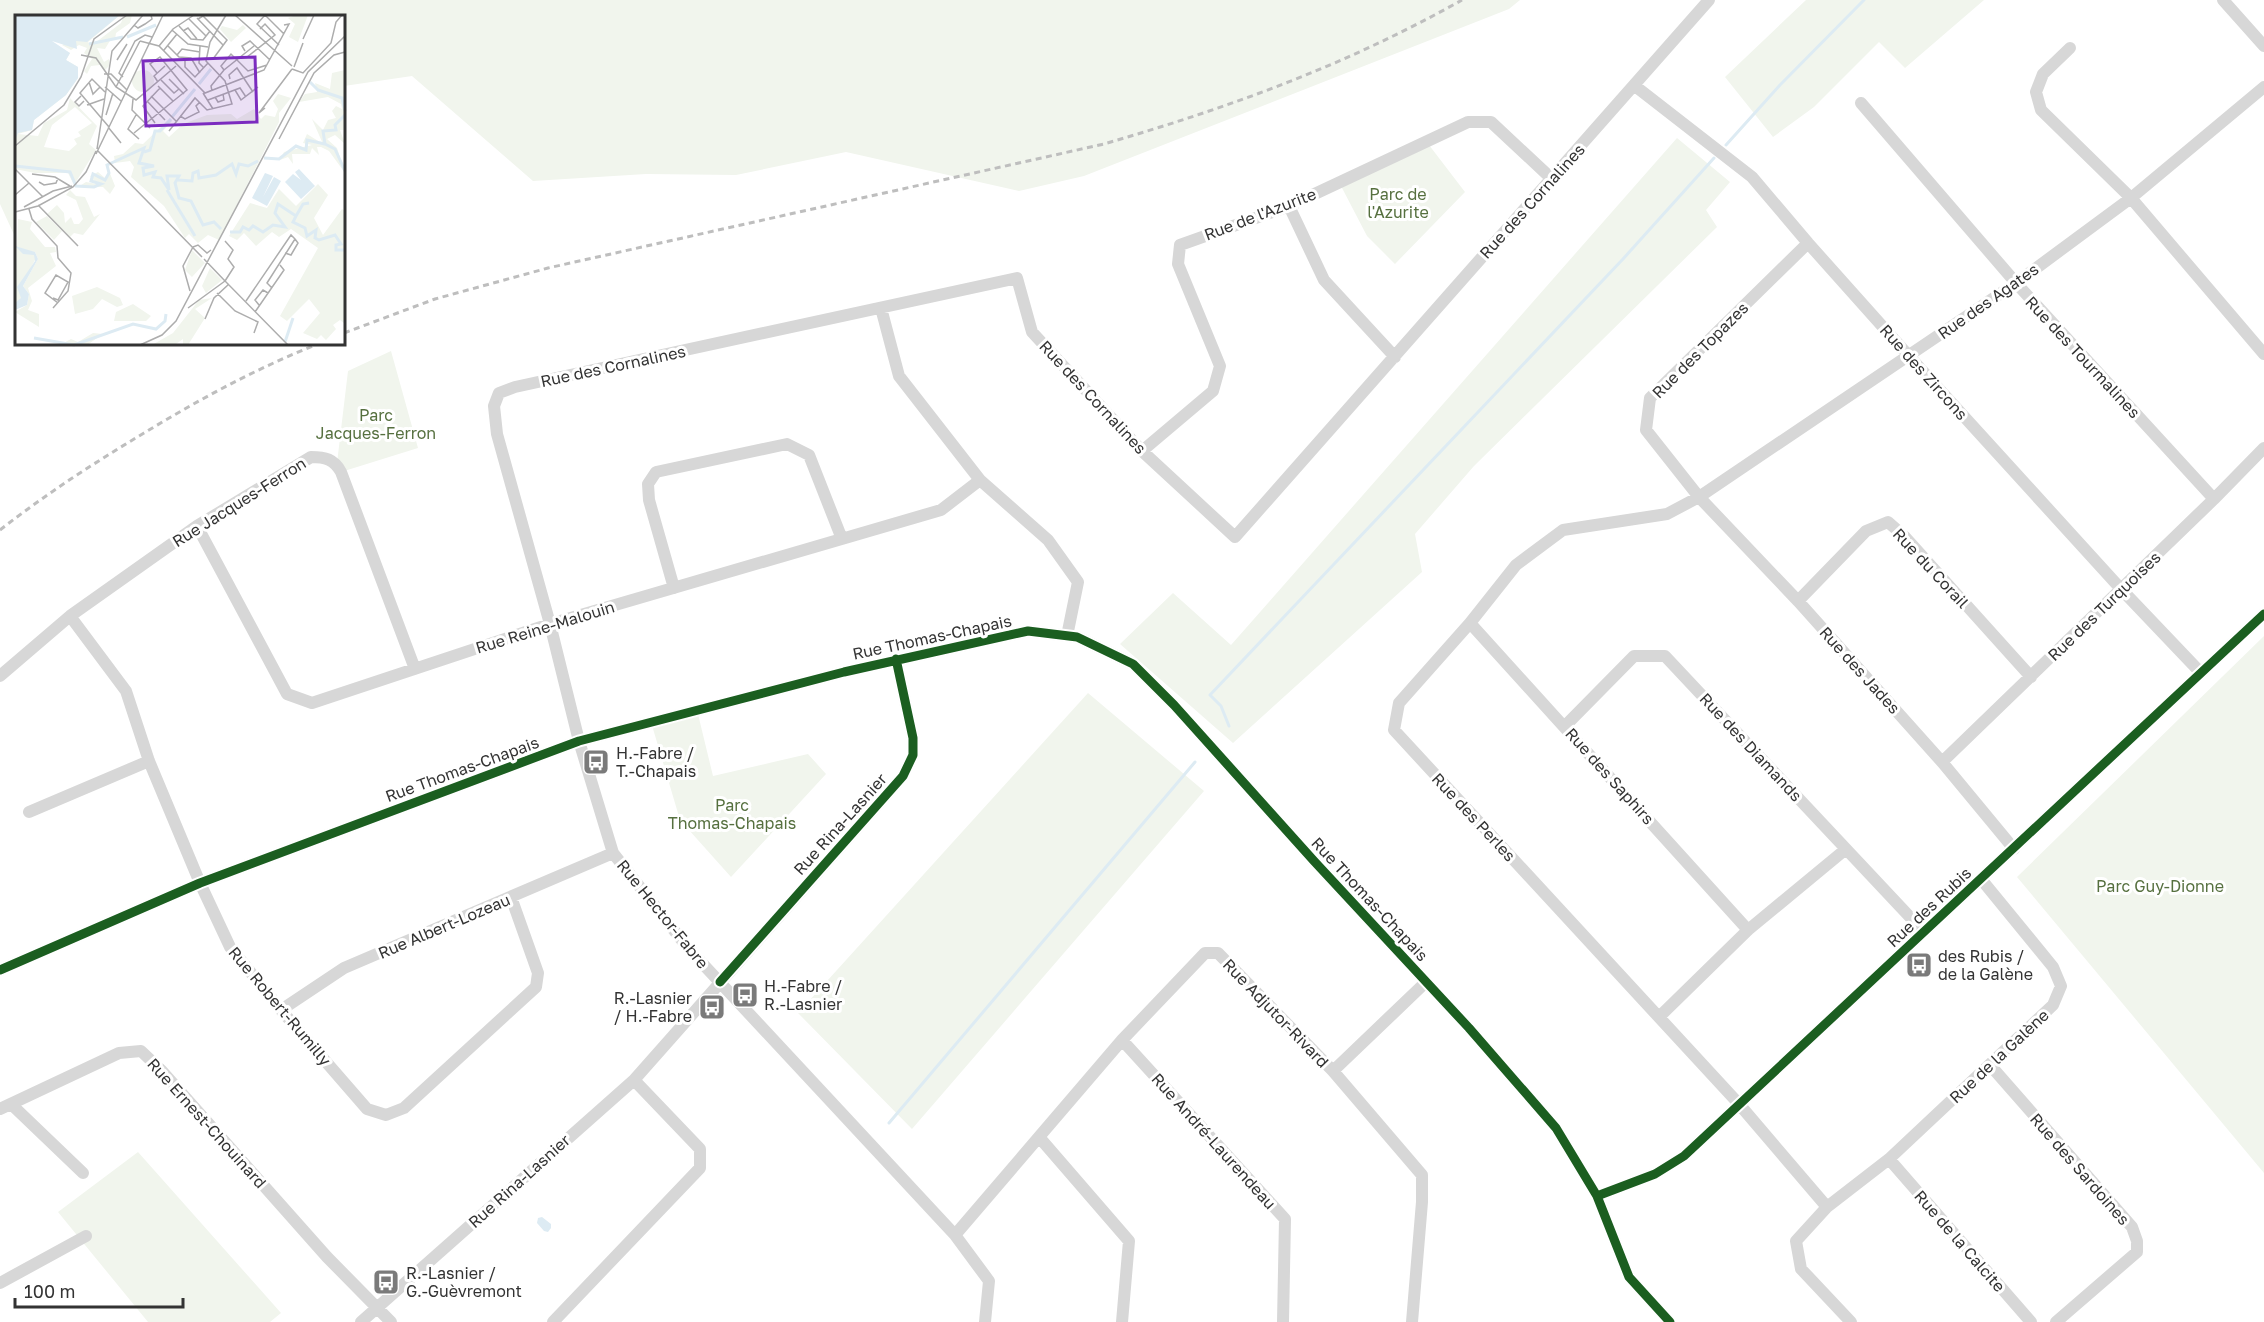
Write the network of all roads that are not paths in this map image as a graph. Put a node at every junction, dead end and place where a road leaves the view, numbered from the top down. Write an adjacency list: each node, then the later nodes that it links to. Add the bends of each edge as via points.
1 (1708, 0): 5 (street, Rue des Cornalines)
2 (2223, 0): 3 (street)
3 (2264, 46)
4 (2070, 48): 9 (street, via 2043,74 2036,92 2041,110)
5 (1635, 86): 8 (street, Rue des Cornalines); 11 (street, Rue des Zircons, via 1752,177)
6 (2264, 87): 9 (street, Rue des Agates)
7 (1861, 103): 12 (street, Rue des Tourmalines)
8 (1552, 179): 10 (street, Rue de l'Azurite, via 1491,122 1468,122); 16 (street, Rue des Cornalines)
9 (2131, 198): 12 (street, Rue des Agates); 14 (street)
10 (1289, 206): 16 (street, via 1324,279); 18 (street, Rue de l'Azurite, via 1180,245 1178,264 1220,366 1213,391)
11 (1808, 243): 15 (street, Rue des Zircons); 20 (street, Rue des Topazes, via 1650,398 1646,430)
12 (2016, 283): 15 (street, Rue des Agates); 21 (street, Rue des Tourmalines)
13 (881, 308): 18 (street, Rue des Cornalines, via 1017,278 1032,332); 19 (street, via 899,376); 30 (street, Rue des Cornalines, via 499,393 494,406 497,434)
14 (2264, 354)
15 (1908, 355): 20 (street, Rue des Agates); 25 (street, Rue des Zircons)
16 (1395, 357): 18 (street, Rue des Cornalines, via 1235,537)
17 (2264, 448): 21 (street, Rue des Turquoises)
18 (1142, 451)
19 (980, 480): 23 (street, Rue Reine-Malouin, via 941,510); 31 (street, via 1048,540 1078,582)
20 (1700, 497): 26 (street, Rue des Jades); 29 (street, Rue des Perles, via 1667,514 1563,530 1516,565)
21 (2214, 499): 25 (street, Rue des Turquoises)
22 (197, 526): 28 (street, Rue Jacques-Ferron); 33 (street, Rue Reine-Malouin, via 286,694 312,703); 33 (street, Rue Jacques-Ferron, via 311,457 337,463)
23 (842, 539): 24 (street, Rue Reine-Malouin); 24 (street, via 809,455 787,444 656,472 648,484 649,500)
24 (674, 588): 30 (street, Rue Reine-Malouin)
25 (2121, 589): 34 (street, Rue des Zircons); 36 (street, Rue des Turquoises)
26 (1798, 601): 36 (street, Rue du Corail, via 1866,531 1888,522); 40 (street, Rue des Jades)
27 (2264, 614): 34 (street, Rue des Rubis)
28 (70, 616): 35 (street, Rue Jacques-Ferron); 39 (street, Rue Robert-Rumilly, via 126,691)
29 (1470, 623): 37 (street, Rue des Saphirs); 54 (street, Rue des Perles, via 1399,703 1394,730)
30 (550, 624): 33 (street, Rue Reine-Malouin); 38 (street, Rue Hector-Fabre)
31 (1067, 636): 32 (street, Rue Thomas-Chapais, via 1028,631); 52 (street, Rue Thomas-Chapais, via 1132,663)
32 (896, 659): 38 (street, Rue Thomas-Chapais); 51 (street, Rue Rina-Lasnier, via 913,738 913,755 903,776)
33 (415, 669)
34 (2201, 673): 43 (street, Rue des Rubis)
35 (0, 676)
36 (2031, 677): 40 (street, Rue des Turquoises)
37 (1565, 726): 42 (street, Rue des Diamands, via 1634,656 1665,656); 48 (street, Rue des Saphirs)
38 (579, 741): 44 (street, Rue Hector-Fabre); 46 (street, Rue Thomas-Chapais)
39 (149, 761): 41 (street); 46 (street, Rue Robert-Rumilly)
40 (1942, 762): 43 (street, Rue des Jades)
41 (29, 812)
42 (1846, 849): 48 (street); 49 (street, Rue des Diamands)
43 (2014, 849): 45 (street, Rue des Rubis)
44 (613, 853): 47 (street, Rue Albert-Lozeau); 51 (street, Rue Hector-Fabre)
45 (1981, 879): 49 (street, Rue des Rubis); 56 (street, Rue de la Galène, via 2053,967 2061,986 2053,1005)
46 (200, 883): 50 (street, Rue Thomas-Chapais); 53 (street, Rue Robert-Rumilly, via 230,947)
47 (511, 897): 53 (street, Rue Albert-Lozeau, via 344,968); 53 (street, Rue Robert-Rumilly, via 538,973 536,987 404,1108 386,1115 367,1109)
48 (1748, 930): 54 (street)
49 (1924, 932): 59 (street, Rue des Rubis)
50 (0, 970)
51 (720, 982): 58 (street, Rue Rina-Lasnier); 66 (street, Rue Hector-Fabre)
52 (1426, 982): 57 (street); 64 (street, Rue Thomas-Chapais, via 1556,1128)
53 (281, 1010)
54 (1659, 1017): 59 (street, Rue des Perles)
55 (1122, 1040): 57 (street, Rue Adjutor-Rivard, via 1205,953 1218,953); 61 (street, Rue Adjutor-Rivard); 75 (street, Rue André-Laurendeau, via 1285,1219)
56 (1990, 1065): 62 (street, Rue de la Galène); 80 (street, Rue des Sardoines, via 2132,1227 2137,1241 2136,1252)
57 (1333, 1071): 76 (street, Rue Adjutor-Rivard, via 1422,1175)
58 (634, 1080): 69 (street, Rue Rina-Lasnier); 72 (street, via 700,1149 700,1168)
59 (1739, 1104): 64 (street, Rue des Rubis, via 1684,1156 1655,1174); 65 (street, Rue des Perles)
60 (5, 1107): 63 (street); 69 (street, Rue Ernest-Chouinard, via 119,1053 141,1051)
61 (1039, 1137): 66 (street, Rue Adjutor-Rivard); 74 (street, via 1129,1241)
62 (1889, 1159): 65 (street, Rue de la Galène); 79 (street, Rue de la Calcite)
63 (83, 1173)
64 (1597, 1196): 77 (street, Rue Thomas-Chapais, via 1629,1277)
65 (1827, 1208): 78 (street, via 1796,1241 1801,1269)
66 (955, 1235): 73 (street, Rue Hector-Fabre, via 989,1281)
67 (86, 1236): 68 (street)
68 (0, 1283)
69 (377, 1308): 70 (street, Rue Rina-Lasnier); 71 (street)
70 (361, 1322)
71 (391, 1322)
72 (553, 1322)
73 (985, 1322)
74 (1122, 1322)
75 (1283, 1322)
76 (1412, 1322)
77 (1670, 1322)
78 (1851, 1322)
79 (2031, 1322)
80 (2056, 1322)

